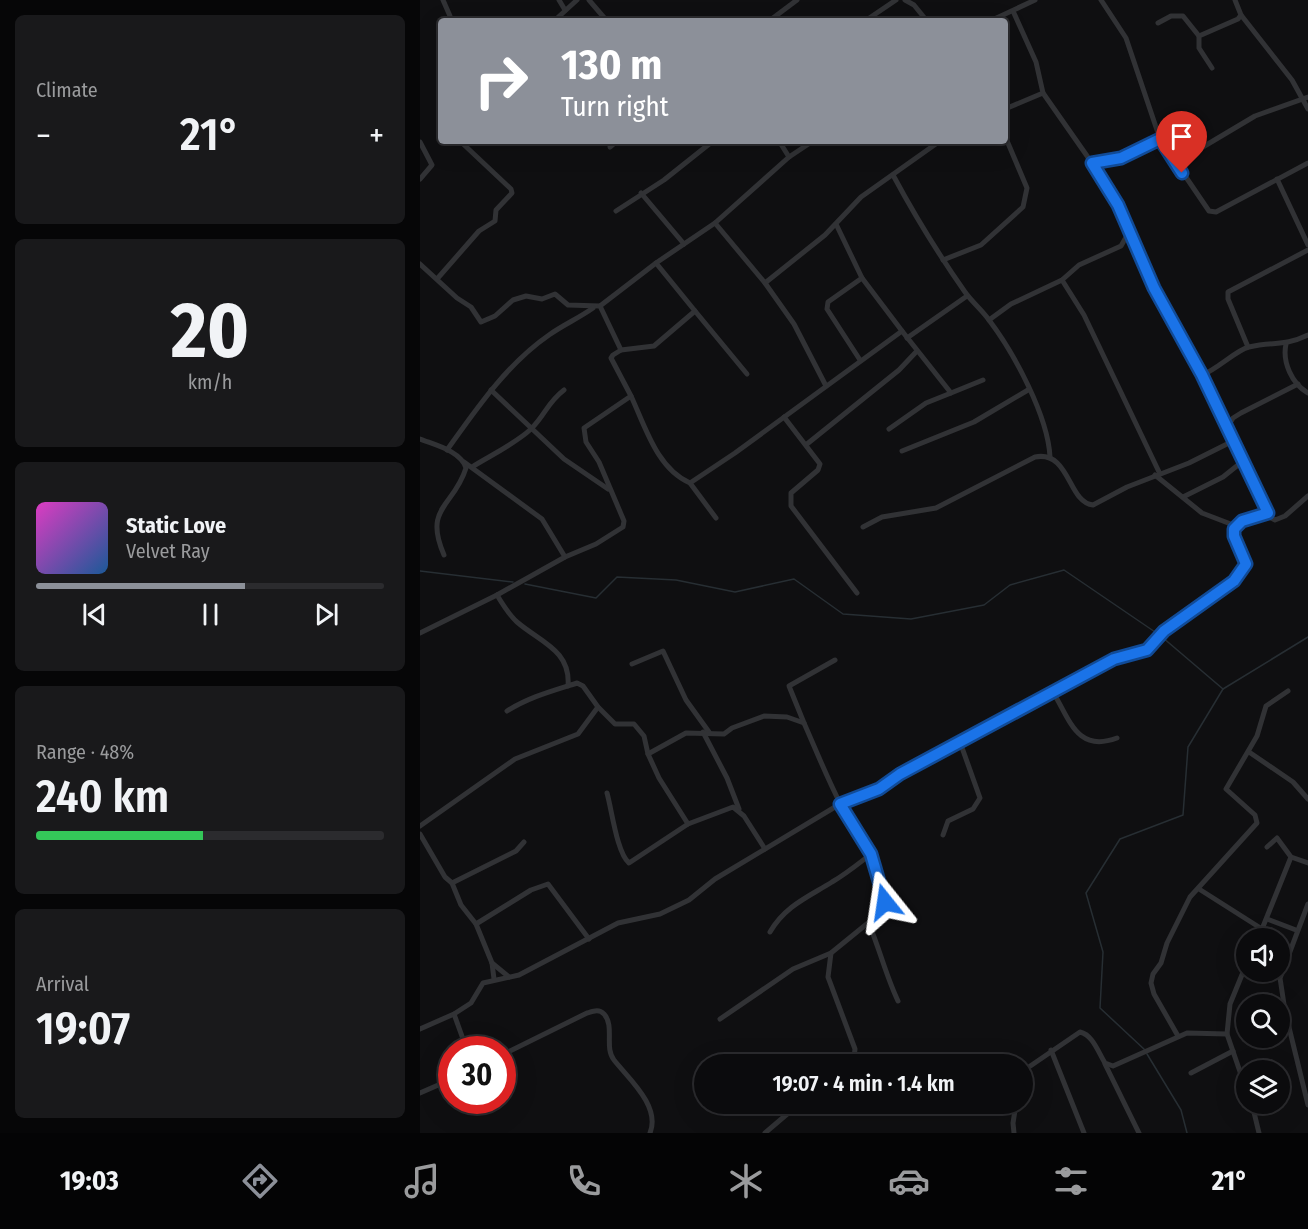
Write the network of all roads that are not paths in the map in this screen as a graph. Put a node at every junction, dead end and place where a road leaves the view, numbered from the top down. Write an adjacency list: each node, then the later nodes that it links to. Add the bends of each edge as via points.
1 (443, 0): 14 (street)
2 (559, 0): 11 (street)
3 (577, 0): 11 (street)
4 (589, 0): 16 (street)
5 (797, 0): 17 (street)
6 (896, 0): 18 (street)
7 (905, 0): 19 (street)
8 (1035, 0): 12 (street)
9 (1101, 0): 28 (street, via 1126,38)
10 (1235, 0): 13 (street)
11 (565, 10): 15 (street)
12 (1013, 11): 20 (street); 24 (street, via 1036,62)
13 (1241, 15): 22 (street); 25 (street)
14 (450, 18)
15 (557, 18)
16 (604, 18)
17 (773, 18)
18 (869, 18)
19 (925, 18)
20 (997, 18)
21 (1158, 23): 22 (street, via 1171,16 1183,16)
22 (1199, 36): 23 (street, via 1199,48)
23 (1212, 68)
24 (1042, 93): 26 (street); 39 (street)
25 (1306, 98): 27 (street); 40 (street, via 1255,116)
26 (1008, 108)
27 (1308, 109)
28 (1160, 139): 39 (street, via 1127,155); 40 (street)
29 (420, 142): 43 (street, via 432,165)
30 (1008, 143): 53 (street, via 1027,188 1023,207 981,246)
31 (464, 144): 57 (street, via 512,193 496,210 495,221 479,231)
32 (614, 144): 37 (street)
33 (709, 144): 45 (street)
34 (781, 144): 38 (street)
35 (808, 144): 38 (street)
36 (936, 144): 42 (street)
37 (610, 147)
38 (789, 157): 47 (street)
39 (1092, 163): 49 (street, via 1118,205)
40 (1176, 163): 44 (street, via 1213,213)
41 (1308, 163): 44 (street)
42 (893, 175): 48 (street, via 861,197); 53 (street)
43 (420, 178)
44 (1277, 179): 51 (street)
45 (641, 194): 46 (street); 50 (street)
46 (616, 211)
47 (715, 223): 50 (street); 59 (street)
48 (837, 224): 56 (street); 59 (street)
49 (1129, 232): 58 (street, via 1121,246 1079,265); 74 (street, via 1154,288)
50 (684, 244): 54 (street)
51 (1308, 245)
52 (1308, 250): 69 (street, via 1228,292)
53 (943, 260): 60 (street)
54 (656, 263): 61 (street); 63 (street)
55 (420, 264): 57 (street)
56 (862, 278): 65 (street); 72 (street, via 828,302 826,309)
57 (437, 279): 62 (street, via 471,307 481,322 495,316 510,301 526,296 542,299 555,294 568,305)
58 (1062, 280): 64 (street, via 1011,304); 97 (street, via 1084,315)
59 (765, 283): 77 (street, via 791,318)
60 (968, 296): 64 (street); 67 (street)
61 (600, 306): 62 (street); 70 (street)
62 (593, 308): 78 (street, via 550,334 505,372)
63 (694, 311): 70 (street, via 658,344); 73 (street)
64 (989, 320): 80 (street)
65 (902, 331): 67 (street); 72 (street)
66 (1308, 334): 68 (street)
67 (907, 338): 71 (street)
68 (1286, 344): 69 (street); 76 (street, via 1285,361)
69 (1248, 347): 74 (street, via 1216,370)
70 (621, 350): 83 (street, via 611,358)
71 (916, 352): 81 (street, via 931,364); 90 (street)
72 (860, 360): 77 (street)
73 (747, 374)
74 (1202, 375): 85 (street)
75 (983, 380): 81 (street)
76 (1298, 384): 82 (street); 85 (street, via 1241,412)
77 (826, 386): 84 (street)
78 (491, 390): 86 (street); 91 (street)
79 (564, 390): 86 (street, via 550,401 546,413)
80 (1028, 390): 92 (street, via 974,422); 93 (street, via 1046,428)
81 (951, 393): 87 (street, via 926,403)
82 (1308, 393)
83 (631, 396): 98 (street, via 664,464); 99 (street, via 583,430)
84 (784, 417): 90 (street); 98 (street)
85 (1227, 428): 89 (street)
86 (531, 429): 96 (street); 99 (street, via 564,459)
87 (889, 429)
88 (420, 439): 91 (street)
89 (1233, 441): 94 (street); 97 (street, via 1190,464)
90 (807, 444): 108 (street, via 819,468 791,493 791,506)
91 (447, 450): 95 (street)
92 (902, 451)
93 (1050, 457): 97 (street, via 1087,505 1101,503); 105 (street, via 1035,457 936,508 882,517)
94 (1243, 461): 100 (street, via 1223,477); 102 (street)
95 (464, 462): 96 (street); 106 (street, via 464,474 436,521 436,537)
96 (472, 467): 107 (street, via 542,519)
97 (1157, 475): 100 (street)
98 (690, 483): 103 (street)
99 (608, 489): 107 (street, via 624,521 623,527)
100 (1183, 496): 104 (street, via 1202,513)
101 (1308, 496): 102 (street, via 1280,519 1272,519)
102 (1268, 513): 104 (street)
103 (716, 518)
104 (1236, 526): 115 (street, via 1234,536 1246,564 1234,581 1164,631 1147,650 1114,659)
105 (863, 527)
106 (444, 555)
107 (565, 557): 109 (street)
108 (857, 593)
109 (497, 595): 110 (street); 113 (street, via 517,622 559,654 569,676)
110 (420, 633)
111 (835, 660): 118 (street, via 789,686)
112 (632, 664): 119 (street, via 663,651)
113 (568, 686): 116 (street, via 583,686); 117 (street, via 528,698)
114 (1288, 691): 122 (street, via 1266,706)
115 (1053, 692): 120 (street, via 1086,741 1101,743); 121 (street)
116 (598, 708): 123 (street, via 617,725 632,724 638,728); 129 (street, via 578,734 515,759)
117 (507, 711)
118 (804, 723): 119 (street, via 764,716 724,734); 126 (street)
119 (706, 732): 123 (street, via 686,733); 127 (street)
120 (1117, 738)
121 (960, 742): 126 (street, via 879,789); 131 (street, via 980,798 973,809 948,821)
122 (1249, 752): 125 (street, via 1293,782); 139 (street, via 1226,789 1255,815 1257,823)
123 (648, 754): 128 (street)
124 (607, 793): 128 (street, via 619,850 629,863)
125 (1308, 799)
126 (840, 804): 134 (street); 135 (street)
127 (739, 809): 128 (street, via 733,807); 134 (street)
128 (688, 824)
129 (420, 826)
130 (420, 834): 138 (street)
131 (944, 835)
132 (524, 842): 138 (street, via 516,851)
133 (1267, 848): 136 (street, via 1277,838)
134 (765, 849): 148 (street, via 688,900 660,914 618,922)
135 (871, 854): 143 (street, via 885,902 883,910); 147 (street, via 792,906)
136 (1291, 857): 137 (street); 141 (street)
137 (1308, 863)
138 (452, 883): 142 (street, via 466,914)
139 (1199, 890): 144 (street); 160 (street, via 1190,897 1152,979 1157,1001)
140 (1308, 904): 146 (street)
141 (1267, 919): 145 (street); 146 (street)
142 (476, 924): 148 (street, via 531,890 548,884); 150 (street)
143 (869, 924): 149 (street); 154 (street)
144 (1260, 928)
145 (1262, 928)
146 (1296, 930): 171 (street, via 1280,985)
147 (770, 932)
148 (589, 939): 151 (street, via 556,958)
149 (831, 953): 156 (street, via 793,969); 164 (street, via 828,977)
150 (492, 963): 151 (street); 152 (street)
151 (509, 977): 152 (street)
152 (494, 979): 155 (street, via 483,983 471,1003)
153 (1239, 982): 158 (street, via 1230,1004)
154 (898, 1001)
155 (454, 1014): 157 (street); 159 (street)
156 (720, 1018)
157 (420, 1029)
158 (1227, 1034): 160 (street); 163 (street)
159 (462, 1036)
160 (1178, 1036): 166 (street, via 1113,1066)
161 (516, 1048): 175 (street, via 587,1013 603,1012 608,1021 612,1056 647,1104)
162 (1051, 1050): 166 (street, via 1074,1035 1085,1033); 167 (street); 178 (street)
163 (1233, 1051): 165 (street); 168 (street)
164 (854, 1054)
165 (1236, 1060)
166 (1105, 1063): 179 (street)
167 (1033, 1064)
168 (1191, 1073)
169 (438, 1085): 170 (street)
170 (420, 1093)
171 (1308, 1105)
172 (787, 1114): 176 (street)
173 (1014, 1114): 177 (street)
174 (1254, 1114): 180 (street)
175 (650, 1133)
176 (765, 1133)
177 (1014, 1133)
178 (1084, 1133)
179 (1139, 1133)
180 (1259, 1133)

